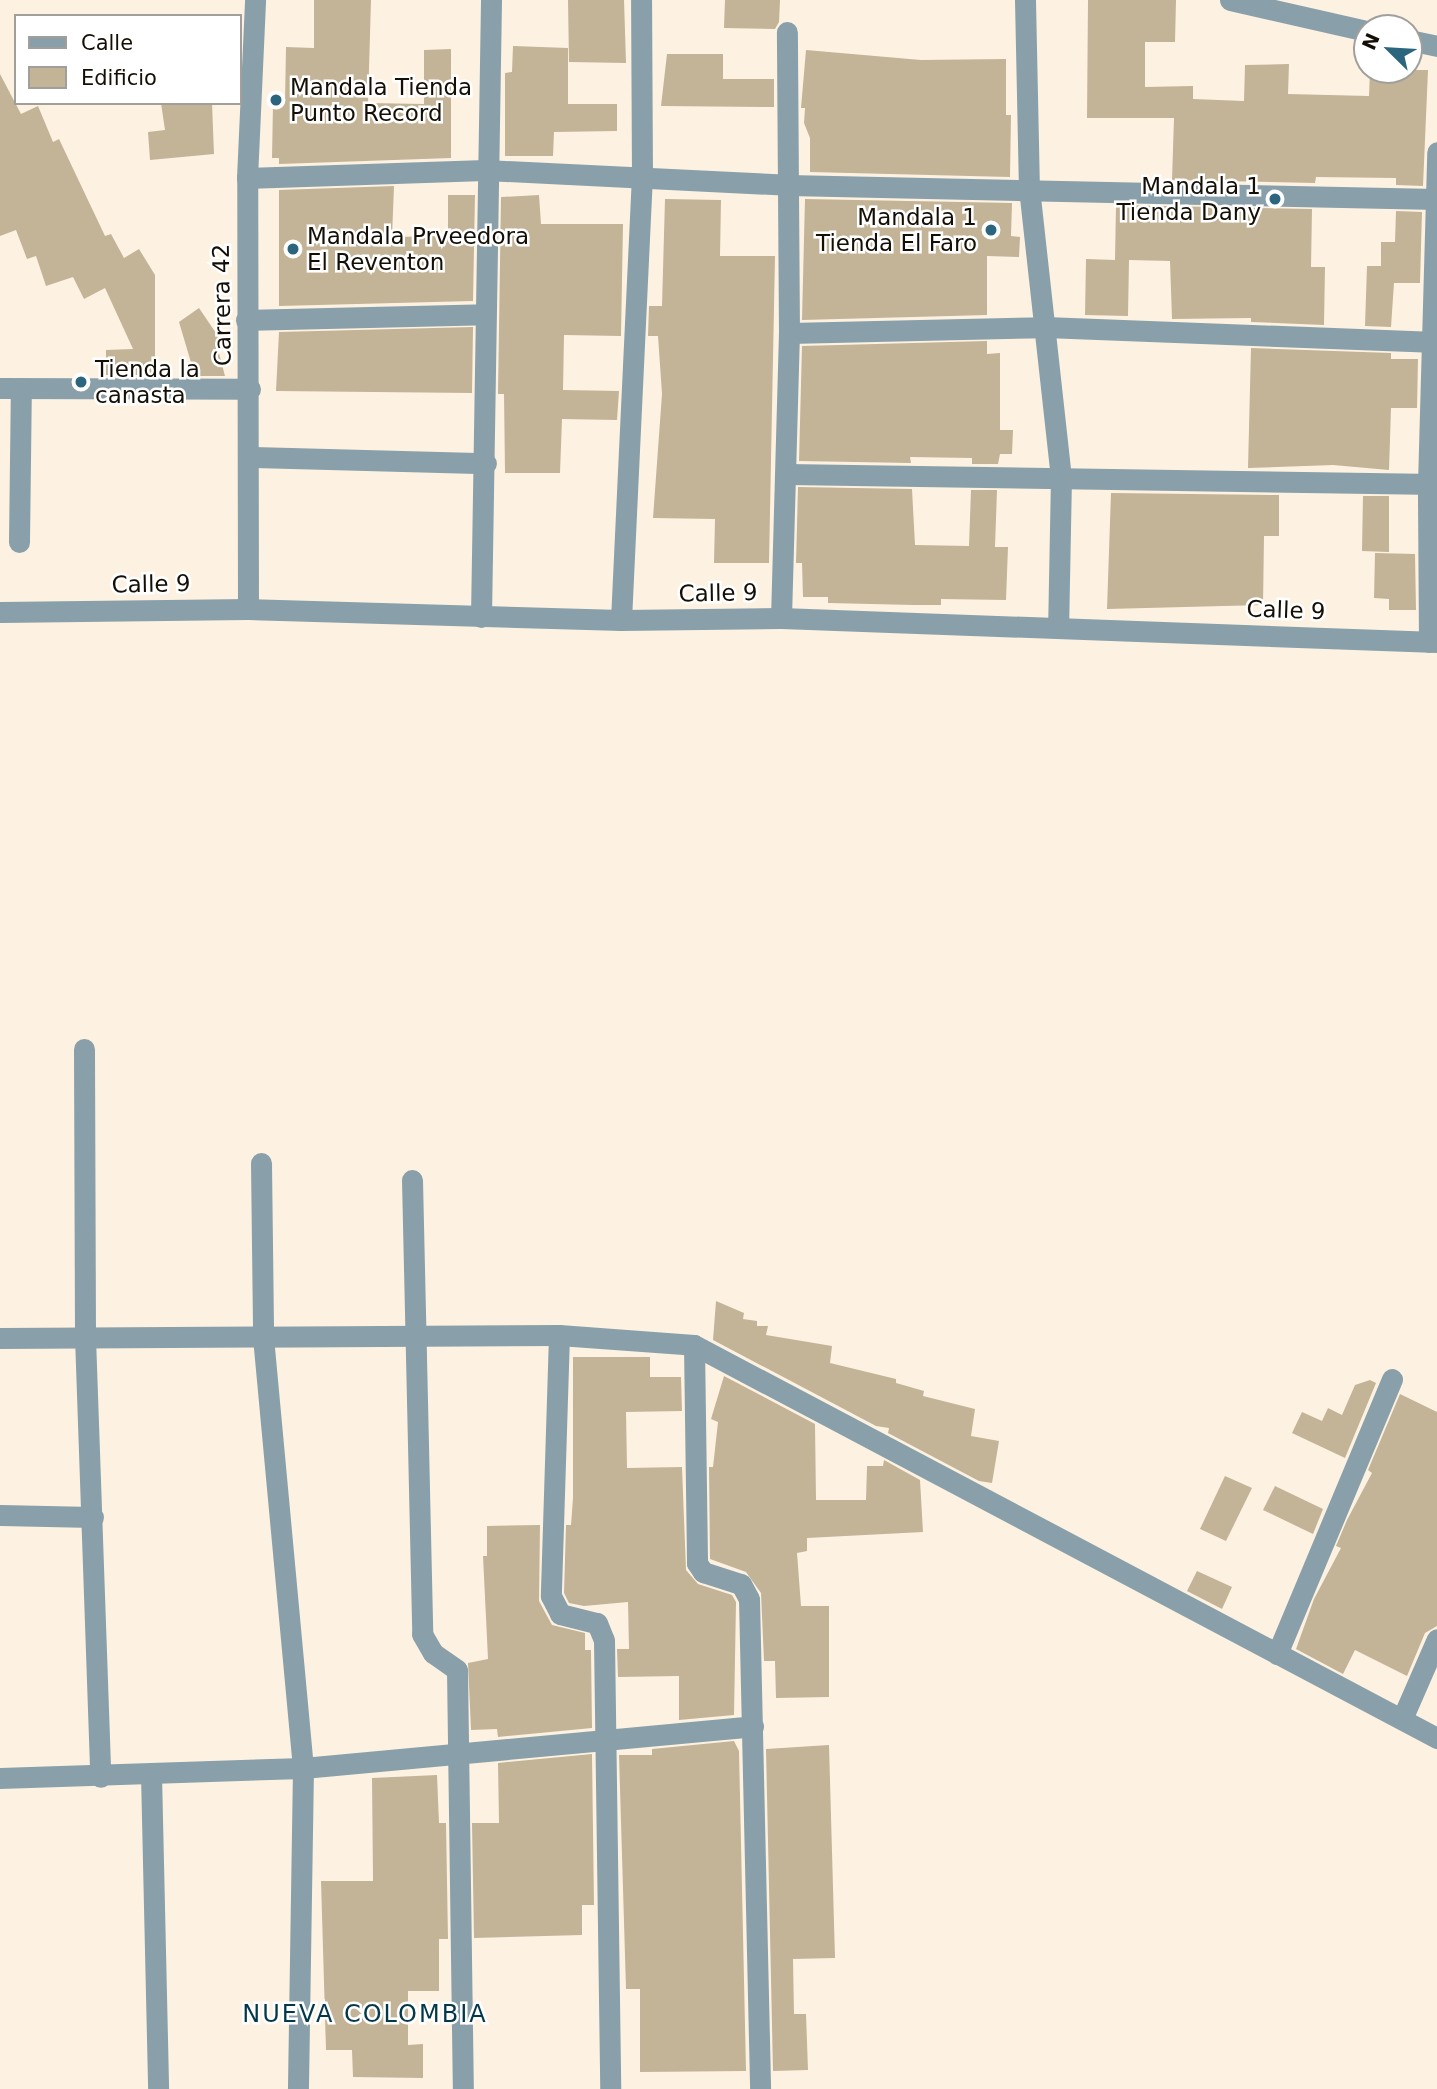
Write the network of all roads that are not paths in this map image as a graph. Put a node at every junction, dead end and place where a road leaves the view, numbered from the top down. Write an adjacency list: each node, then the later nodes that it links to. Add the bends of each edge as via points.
1 (255, 0): 11 (street, Carrera 42)
2 (491, 0): 9 (street)
3 (641, 0): 10 (street)
4 (1025, 0): 13 (street)
5 (1230, 0): 6 (street)
6 (1353, 28)
7 (787, 32): 12 (street)
8 (1437, 152): 14 (street)
9 (485, 170): 10 (street); 11 (street); 15 (street)
10 (642, 177): 12 (street); 32 (street)
11 (247, 178): 16 (street, Carrera 42)
12 (788, 185): 13 (street); 18 (street)
13 (1029, 188): 14 (street); 17 (street)
14 (1436, 199): 19 (street)
15 (485, 314): 16 (street); 23 (street)
16 (246, 320): 21 (street, Carrera 42)
17 (1045, 327): 18 (street); 19 (street); 25 (street)
18 (789, 333): 24 (street)
19 (1434, 342): 26 (street)
20 (11, 388): 21 (street); 27 (street)
21 (250, 389): 22 (street, Carrera 42)
22 (251, 457): 23 (street); 28 (street, Carrera 42)
23 (486, 463): 30 (street)
24 (787, 474): 25 (street); 31 (street)
25 (1061, 477): 26 (street); 33 (street)
26 (1432, 484): 34 (street)
27 (19, 542)
28 (248, 609): 29 (street, Calle 9); 30 (street, Calle 9)
29 (0, 612)
30 (481, 617): 32 (street, Calle 9)
31 (781, 618): 32 (street, Calle 9); 33 (street, Calle 9)
32 (621, 620)
33 (1058, 628): 34 (street, Calle 9)
34 (1433, 642)
35 (84, 1049): 40 (street)
36 (261, 1163): 41 (street)
37 (412, 1180): 39 (street)
38 (559, 1335): 39 (street); 43 (street); 52 (street, via 551,1596 560,1614 597,1623 604,1640)
39 (414, 1336): 41 (street); 53 (street, via 422,1634 433,1653 457,1670)
40 (85, 1337): 41 (street); 42 (street); 46 (street)
41 (263, 1337): 54 (street)
42 (0, 1338)
43 (694, 1345): 48 (street); 50 (street, via 696,1563 703,1572 741,1584 749,1599)
44 (1392, 1379): 48 (street)
45 (0, 1516): 46 (street)
46 (93, 1517): 56 (street)
47 (1437, 1639): 49 (street)
48 (1277, 1654): 49 (street)
49 (1402, 1719): 51 (street)
50 (753, 1726): 52 (street); 62 (street)
51 (1437, 1738)
52 (606, 1742): 53 (street); 61 (street)
53 (456, 1751): 54 (street); 60 (street)
54 (303, 1768): 55 (street); 59 (street)
55 (151, 1774): 56 (street); 58 (street)
56 (100, 1777): 57 (street)
57 (0, 1778)
58 (158, 2089)
59 (298, 2089)
60 (463, 2089)
61 (610, 2089)
62 (760, 2089)

